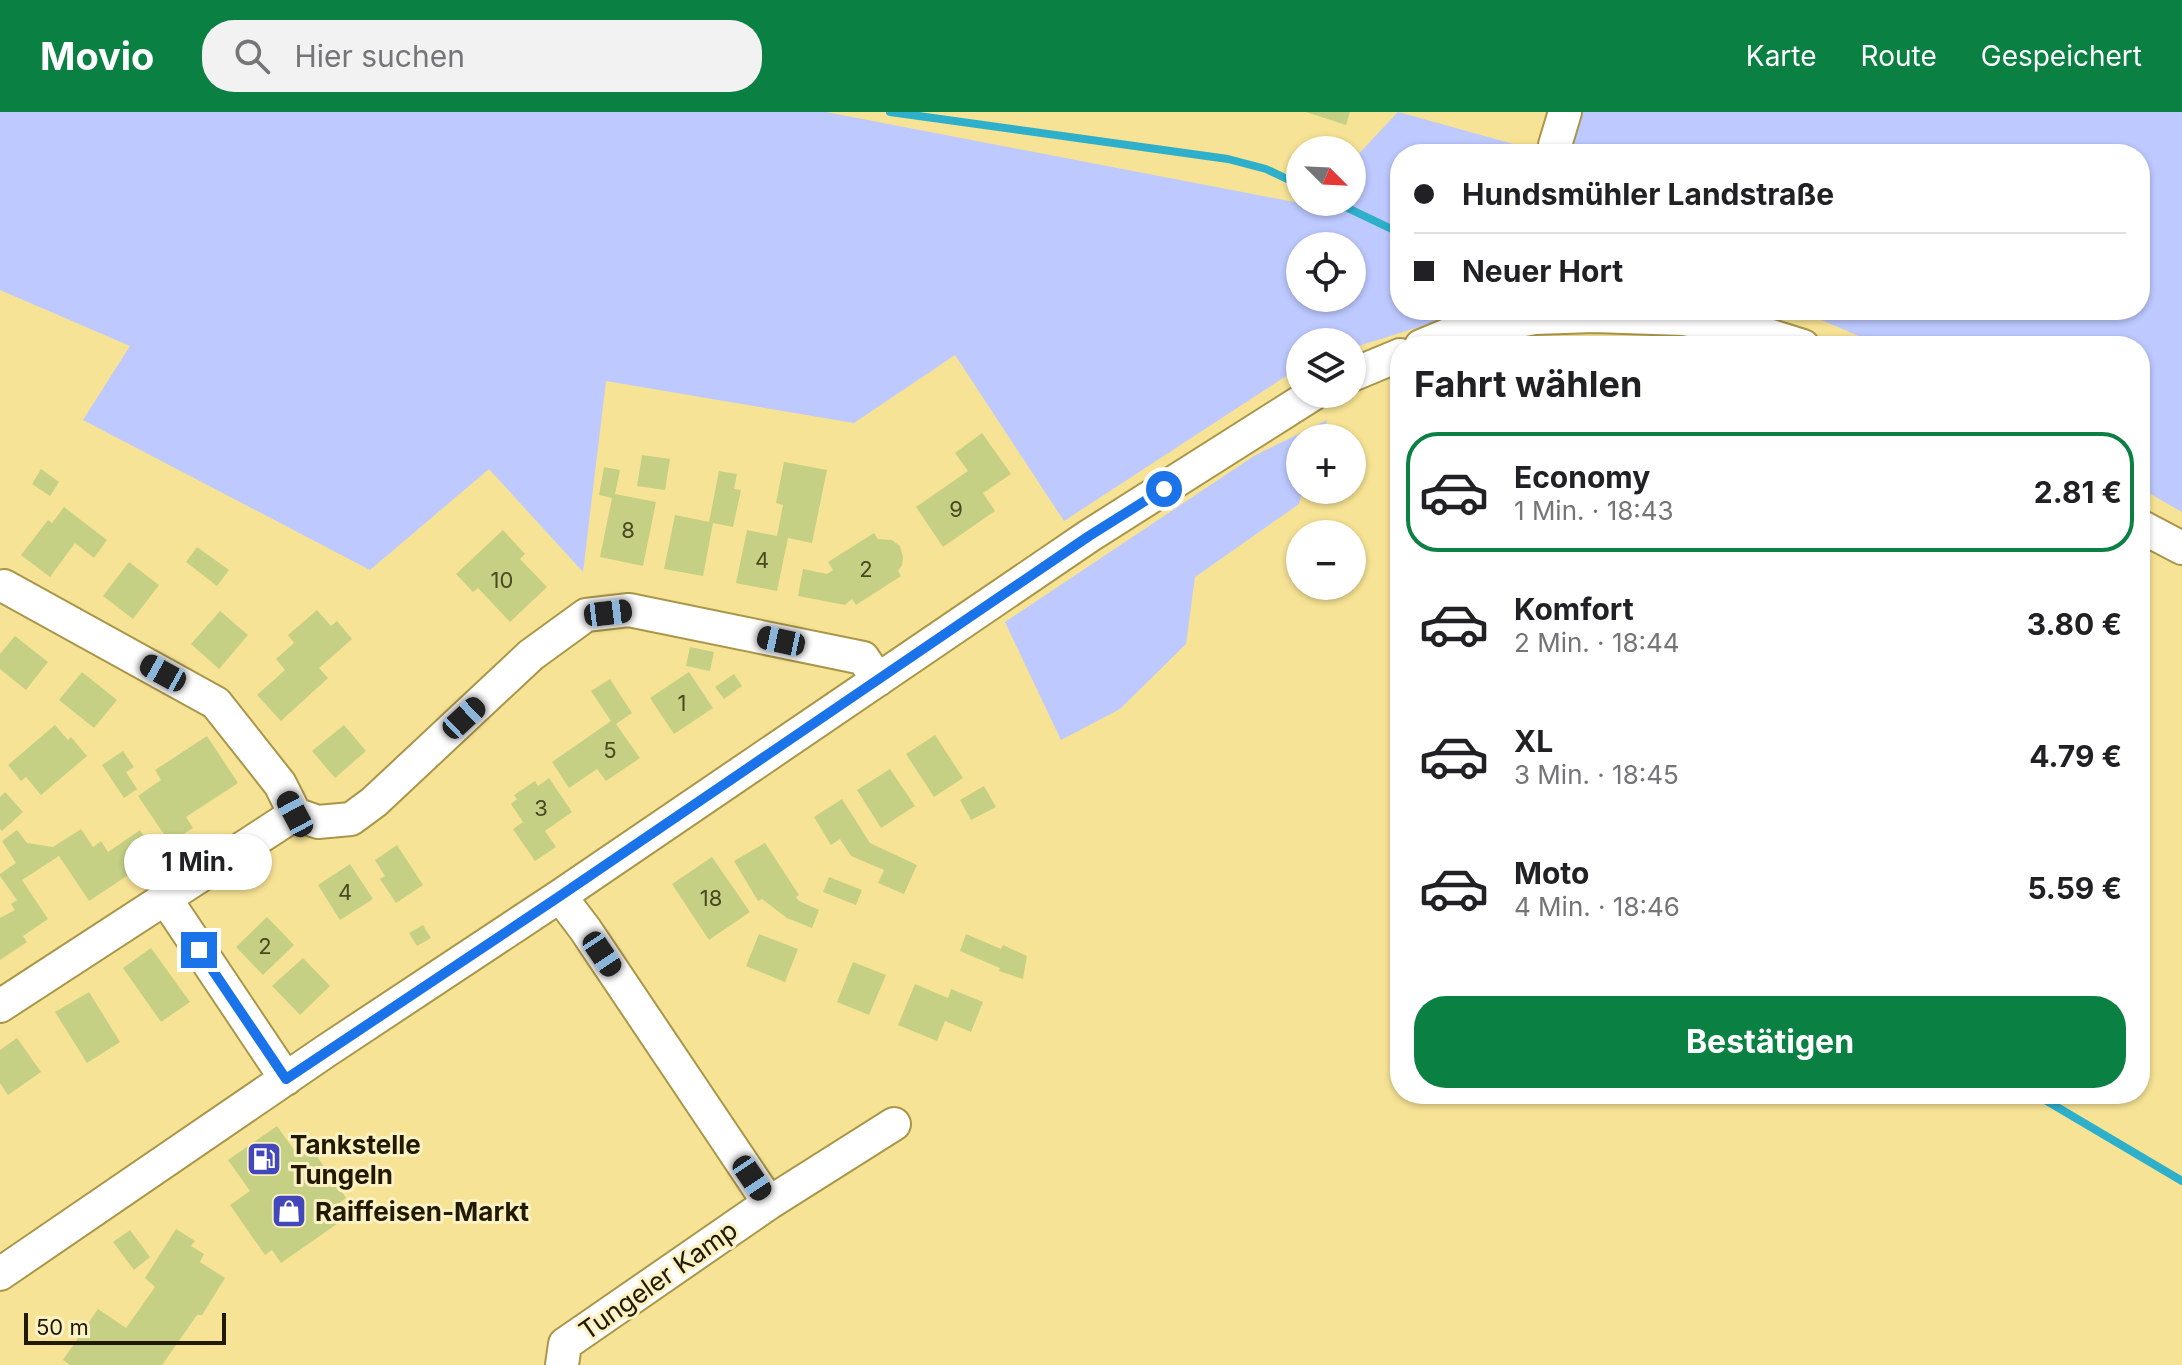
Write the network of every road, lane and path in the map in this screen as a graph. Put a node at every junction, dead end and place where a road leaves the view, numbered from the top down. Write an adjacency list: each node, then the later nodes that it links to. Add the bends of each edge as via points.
1 (1565, 112): 2 (street)
2 (1555, 144)
3 (1524, 320): 5 (street)
4 (1752, 321): 6 (street)
5 (1445, 336)
6 (1783, 336)
7 (1390, 359): 8 (street)
8 (1366, 369)
9 (1291, 408): 13 (street, via 1089,536)
10 (2150, 531): 11 (street)
11 (2182, 548)
12 (4, 586): 14 (street, via 216,703 280,784)
13 (878, 680): 14 (street, via 863,658 629,610 586,615 531,655 351,819 318,822); 15 (street)
14 (295, 814): 16 (street)
15 (560, 896): 18 (street); 20 (street, via 597,924)
16 (165, 898): 17 (street); 18 (street)
17 (0, 1006)
18 (286, 1079): 21 (street)
19 (894, 1124): 20 (street, Tungeler Kamp)
20 (769, 1203): 22 (street, Tungeler Kamp, via 565,1344)
21 (0, 1274)
22 (562, 1365)

